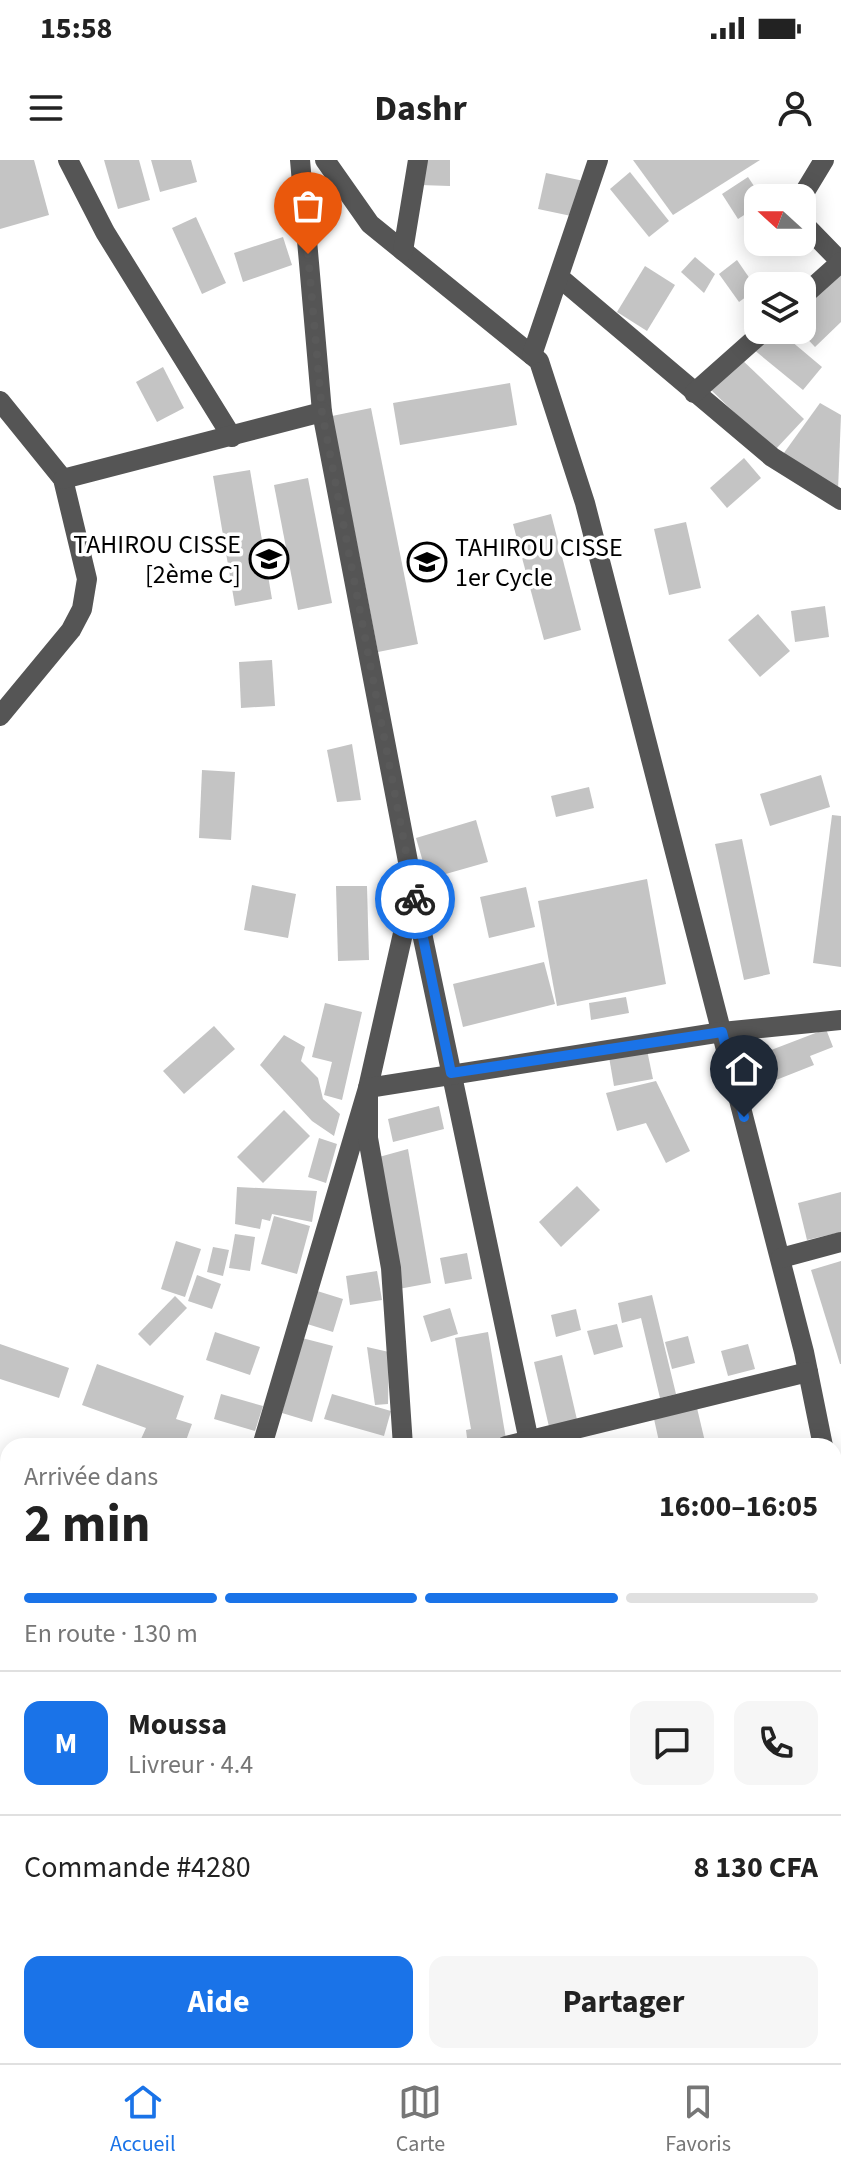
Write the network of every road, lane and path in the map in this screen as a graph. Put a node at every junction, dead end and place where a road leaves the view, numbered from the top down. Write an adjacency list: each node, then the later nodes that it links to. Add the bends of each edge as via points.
1 (68, 160): 18 (street, via 105,232)
2 (300, 160): 17 (street)
3 (325, 160): 9 (street, via 370,224)
4 (418, 160): 9 (street)
5 (598, 160): 11 (street)
6 (824, 160): 7 (street)
7 (809, 184)
8 (816, 236): 10 (street)
9 (403, 251): 14 (street)
10 (841, 262): 12 (street)
11 (560, 278): 14 (street); 15 (street)
12 (816, 284)
13 (749, 344): 15 (street)
14 (532, 355): 24 (street, via 539,361 585,503)
15 (694, 393): 20 (street, via 772,457)
16 (0, 401): 19 (street)
17 (322, 412): 18 (street); 22 (street)
18 (232, 437): 19 (street)
19 (63, 479): 21 (street, via 87,579 82,609 71,630)
20 (841, 500)
21 (0, 716)
22 (413, 890): 25 (street); 26 (street)
23 (841, 1020): 24 (street)
24 (722, 1032): 25 (street); 28 (street)
25 (451, 1073): 26 (street); 32 (street)
26 (368, 1088): 30 (street); 31 (street, via 368,1138 391,1268)
27 (841, 1242): 28 (street)
28 (781, 1258): 29 (street)
29 (808, 1372): 33 (street); 34 (street)
30 (264, 1438)
31 (402, 1438)
32 (529, 1438)
33 (553, 1438)
34 (821, 1438)

